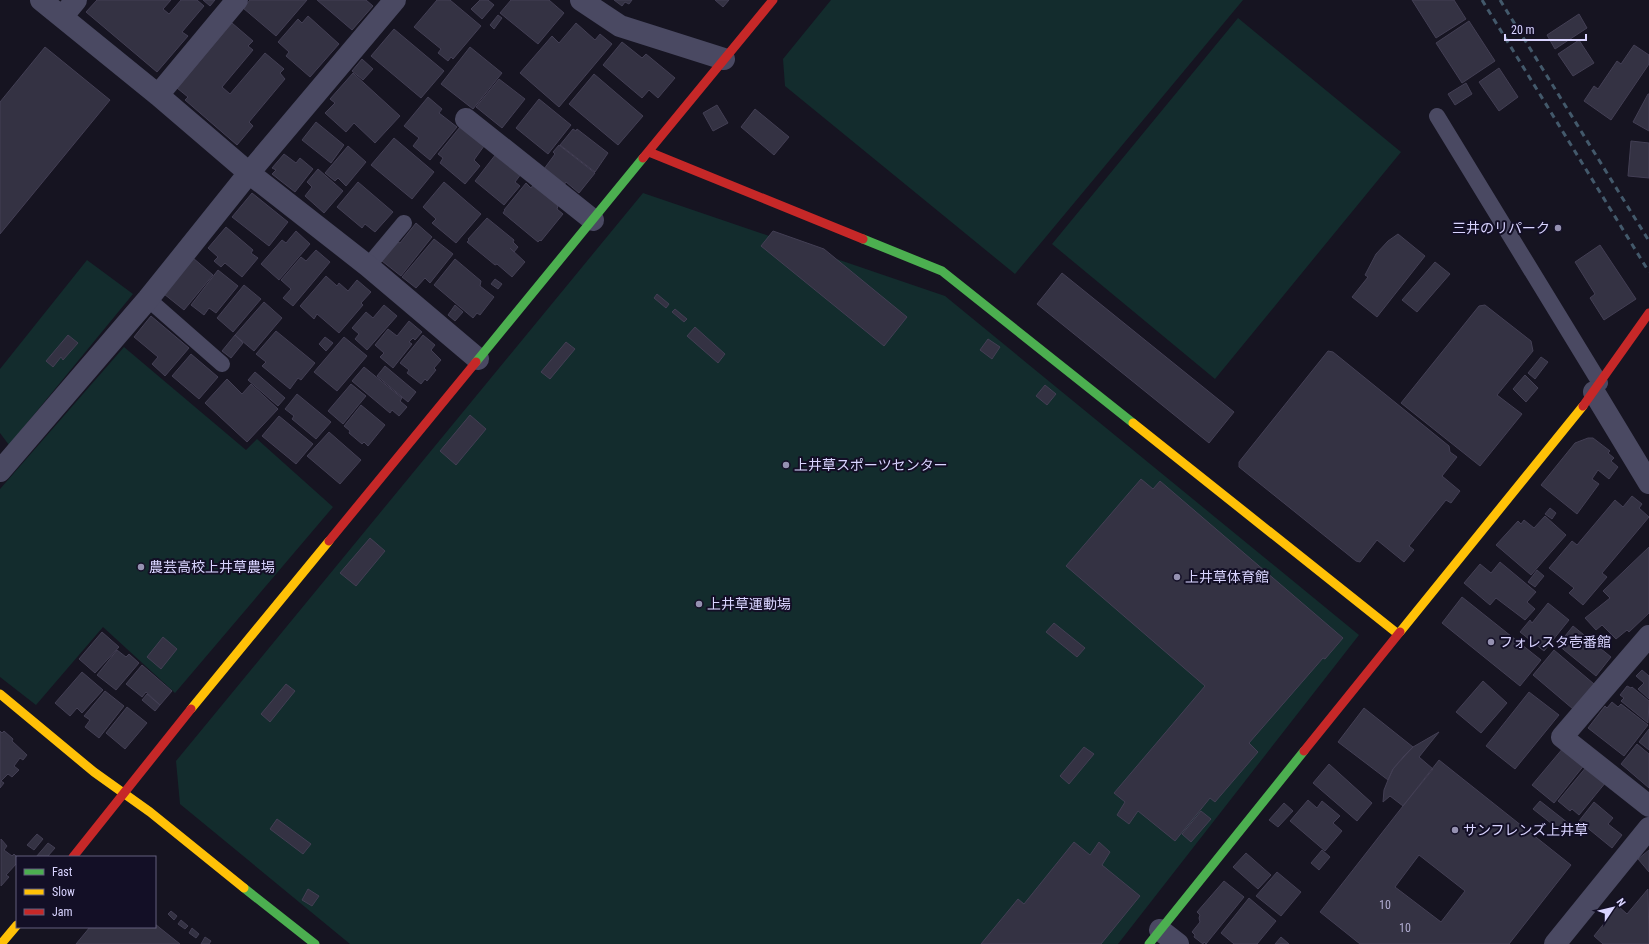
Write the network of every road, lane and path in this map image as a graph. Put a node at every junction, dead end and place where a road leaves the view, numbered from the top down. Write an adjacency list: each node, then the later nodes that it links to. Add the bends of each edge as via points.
1 (41, 0): 7 (street)
2 (76, 0): 7 (street)
3 (237, 0): 9 (street)
4 (395, 0): 13 (street)
5 (581, 0): 8 (street, via 620,26)
6 (773, 0): 8 (street)
7 (62, 17): 9 (street)
8 (724, 59): 12 (street)
9 (158, 95): 13 (street)
10 (1437, 116): 21 (lane)
11 (466, 119): 14 (street)
12 (649, 152): 14 (street); 24 (street, via 942,271)
13 (249, 173): 16 (street); 17 (street)
14 (593, 220): 19 (street)
15 (404, 223): 16 (lane)
16 (368, 266): 19 (street)
17 (148, 299): 20 (lane); 22 (street)
18 (1649, 313): 21 (street)
19 (478, 360): 27 (street)
20 (222, 364)
21 (1597, 388): 23 (street); 24 (street)
22 (0, 471)
23 (1649, 483)
24 (1398, 634): 32 (street)
25 (1649, 636): 28 (street, via 1562,737)
26 (0, 694): 27 (street, via 94,772)
27 (124, 793): 30 (street); 34 (street)
28 (1649, 806)
29 (1649, 828): 36 (street)
30 (74, 856)
31 (16, 925): 33 (street)
32 (1155, 937): 35 (street)
33 (1, 944)
34 (315, 944)
35 (1178, 944)
36 (1555, 944)

